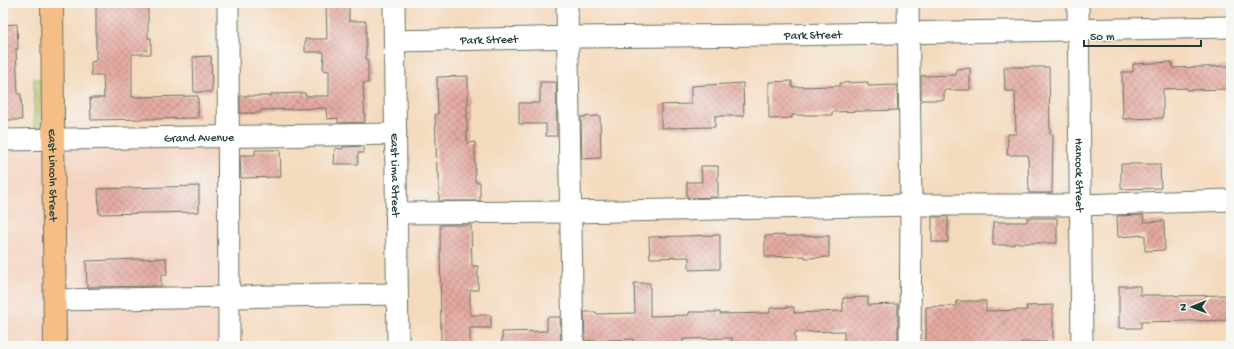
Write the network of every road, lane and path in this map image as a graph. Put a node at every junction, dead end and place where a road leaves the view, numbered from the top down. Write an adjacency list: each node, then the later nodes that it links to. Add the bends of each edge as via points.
1 (52, 3): 14 (main road, East Lincoln Street)
2 (228, 3): 13 (street)
3 (394, 3): 11 (street, East Lima Street)
4 (567, 3): 10 (street)
5 (908, 3): 9 (street)
6 (1078, 3): 8 (street, Hancock Street)
7 (1231, 27): 8 (street, Park Street)
8 (1078, 30): 9 (street, Park Street); 18 (street, Hancock Street)
9 (909, 33): 10 (street, Park Street); 17 (street)
10 (567, 37): 11 (street, Park Street); 19 (street)
11 (394, 41): 12 (street, East Lima Street)
12 (396, 134): 13 (street, Grand Avenue); 20 (street, East Lima Street)
13 (228, 136): 14 (street, Grand Avenue); 22 (street)
14 (53, 139): 15 (street, Grand Avenue); 23 (main road, East Lincoln Street)
15 (3, 140)
16 (1231, 200): 18 (street)
17 (911, 205): 18 (street); 19 (street); 28 (street)
18 (1080, 205): 29 (street, Hancock Street)
19 (570, 212): 20 (street); 27 (street)
20 (396, 213): 21 (street, East Lima Street)
21 (397, 294): 22 (street); 26 (street, East Lima Street)
22 (228, 296): 23 (street); 25 (street)
23 (55, 300): 24 (main road, East Lincoln Street)
24 (55, 346)
25 (228, 346)
26 (398, 346)
27 (573, 346)
28 (910, 346)
29 (1082, 346)

